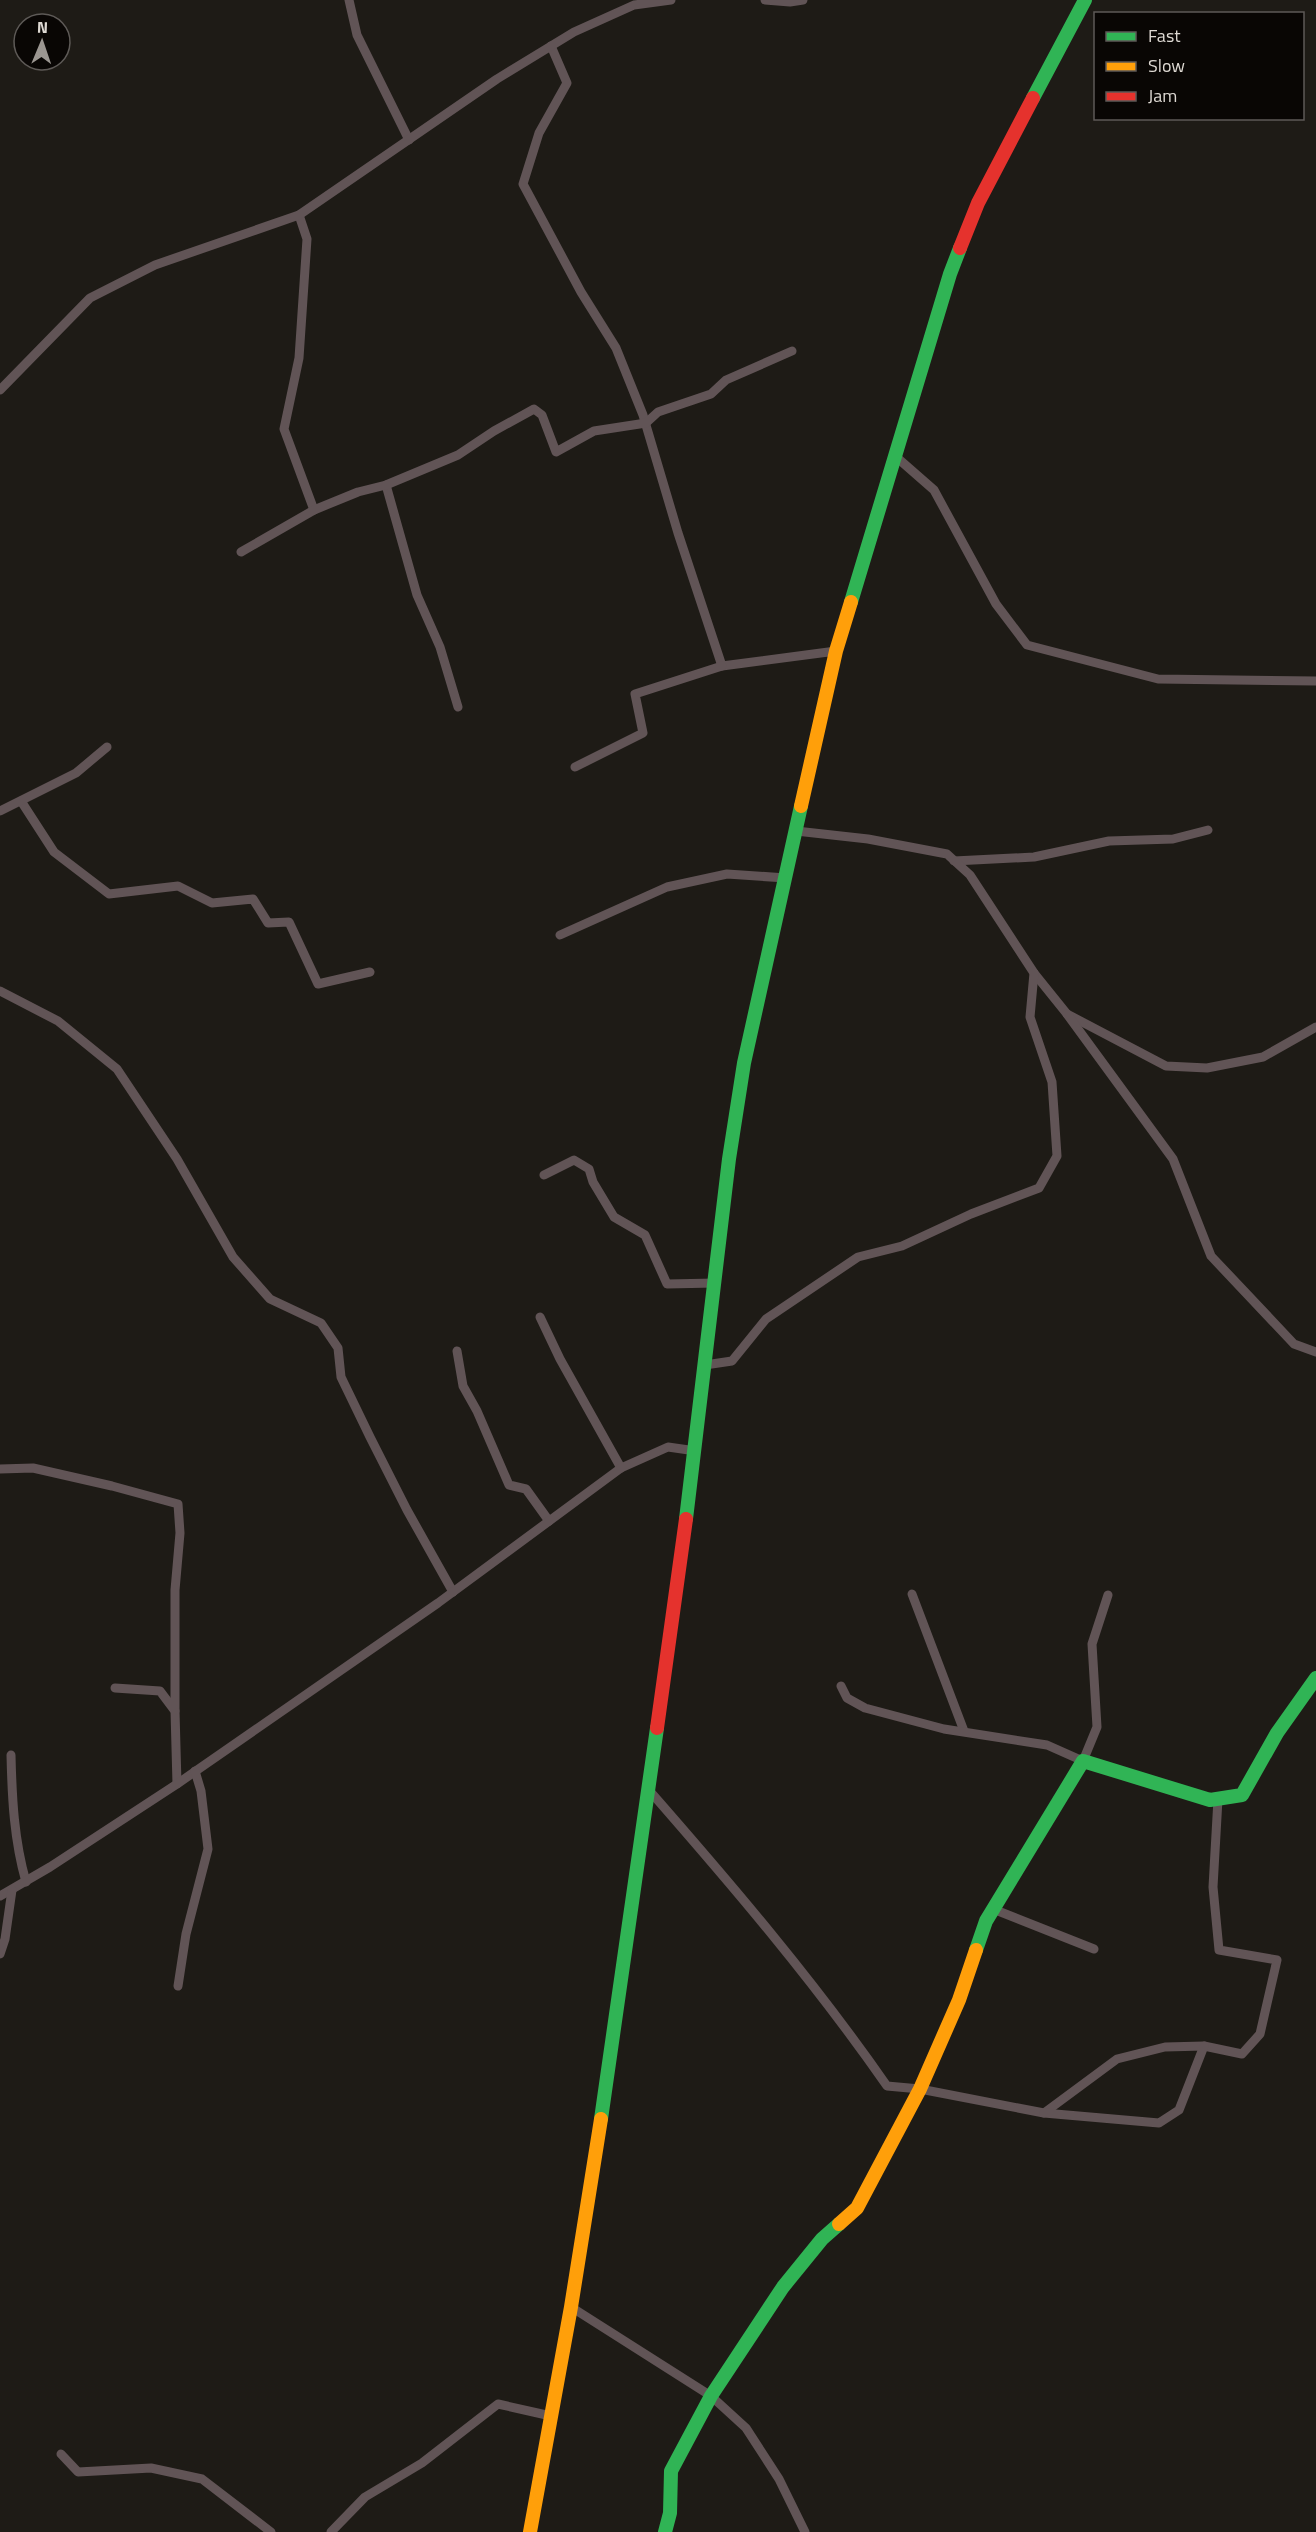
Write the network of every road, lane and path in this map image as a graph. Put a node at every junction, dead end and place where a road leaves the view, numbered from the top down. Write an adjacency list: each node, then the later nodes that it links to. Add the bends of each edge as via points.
1 (349, 0): 7 (street, via 357,35)
2 (671, 0): 6 (street, via 634,5)
3 (765, 0): 4 (street)
4 (803, 0)
5 (1085, 0): 12 (main road, via 978,203 950,274)
6 (550, 46): 7 (street); 11 (street, via 567,83 539,133 523,184 616,348)
7 (409, 140): 8 (street)
8 (299, 215): 10 (street, via 155,265 90,298); 14 (street, via 307,239 299,358 284,429)
9 (792, 351): 11 (street, via 726,380 711,394 658,412)
10 (0, 390)
11 (646, 423): 13 (street, via 594,430 556,452 542,415 534,409 458,455); 17 (street)
12 (894, 455): 16 (main road); 18 (street, via 934,490 996,604 1027,645 1158,679)
13 (386, 485): 14 (street); 19 (street, via 417,595 440,647)
14 (314, 510): 15 (street)
15 (241, 552)
16 (836, 651): 17 (street); 25 (main road)
17 (722, 666): 21 (street, via 635,694 644,733)
18 (1316, 681)
19 (458, 707)
20 (107, 747): 22 (street, via 76,773)
21 (575, 767)
22 (21, 801): 23 (street); 29 (street, via 54,852 108,894 178,886 212,903 253,899 268,923 289,922 318,984)
23 (0, 811)
24 (1208, 830): 26 (street, via 1173,839 1109,841 1034,857)
25 (796, 831): 26 (street, via 868,839 947,854); 27 (main road)
26 (954, 861): 30 (street, via 970,875)
27 (786, 878): 28 (street, via 727,874 667,887); 35 (main road, via 744,1063)
28 (560, 935)
29 (370, 972)
30 (1034, 973): 32 (street); 39 (street, via 1030,1017 1052,1082 1057,1156 1039,1188 902,1246 858,1257 766,1319 732,1361)
31 (0, 991): 44 (street, via 58,1021 117,1069 177,1159 233,1257 270,1299 321,1323 338,1348 341,1377 370,1437)
32 (1067, 1014): 33 (street, via 1166,1066 1207,1068 1263,1057); 38 (street, via 1173,1159 1211,1256 1294,1344)
33 (1316, 1027)
34 (544, 1175): 35 (street, via 574,1160 589,1169 614,1216 645,1235 666,1284)
35 (715, 1283): 39 (main road)
36 (540, 1317): 41 (street)
37 (457, 1351): 43 (street, via 464,1386 509,1485 526,1489)
38 (1316, 1352)
39 (705, 1365): 40 (main road)
40 (696, 1451): 41 (street, via 668,1447); 56 (main road)
41 (621, 1468): 43 (street)
42 (0, 1469): 50 (street, via 33,1468 178,1504)
43 (549, 1521): 44 (street)
44 (453, 1592): 54 (street)
45 (912, 1594): 51 (street)
46 (1108, 1596): 53 (street, via 1092,1644 1097,1727)
47 (1316, 1678): 57 (main road, via 1276,1733 1242,1795)
48 (841, 1686): 51 (street, via 847,1698 865,1708)
49 (115, 1688): 50 (street, via 160,1691)
50 (175, 1711): 55 (street)
51 (964, 1731): 53 (street, via 1047,1745)
52 (11, 1755): 58 (street, via 13,1820)
53 (1083, 1761): 57 (main road, via 1210,1800); 61 (main road)
54 (195, 1771): 55 (street); 64 (street, via 208,1849 186,1934)
55 (177, 1784): 58 (street)
56 (648, 1789): 66 (street, via 786,1951 887,2086); 68 (main road)
57 (1218, 1798): 65 (street, via 1214,1887 1219,1950 1278,1960 1260,2034 1242,2054)
58 (26, 1882): 59 (street)
59 (12, 1890): 60 (street); 63 (street)
60 (0, 1896)
61 (993, 1909): 62 (street); 66 (main road)
62 (1094, 1949)
63 (0, 1954)
64 (178, 1986)
65 (1204, 2046): 67 (street, via 1165,2047 1117,2059); 67 (street, via 1179,2110 1159,2123)
66 (920, 2089): 67 (street); 69 (main road, via 857,2208 822,2239 783,2288)
67 (1044, 2113)
68 (571, 2307): 69 (street); 70 (main road)
69 (711, 2396): 75 (main road, via 671,2471 670,2513); 76 (street, via 746,2428)
70 (551, 2416): 73 (street, via 498,2404 422,2463 365,2497); 74 (main road)
71 (61, 2454): 72 (street, via 78,2472 151,2468 202,2479)
72 (271, 2532)
73 (331, 2532)
74 (530, 2532)
75 (665, 2532)
76 (805, 2532)

